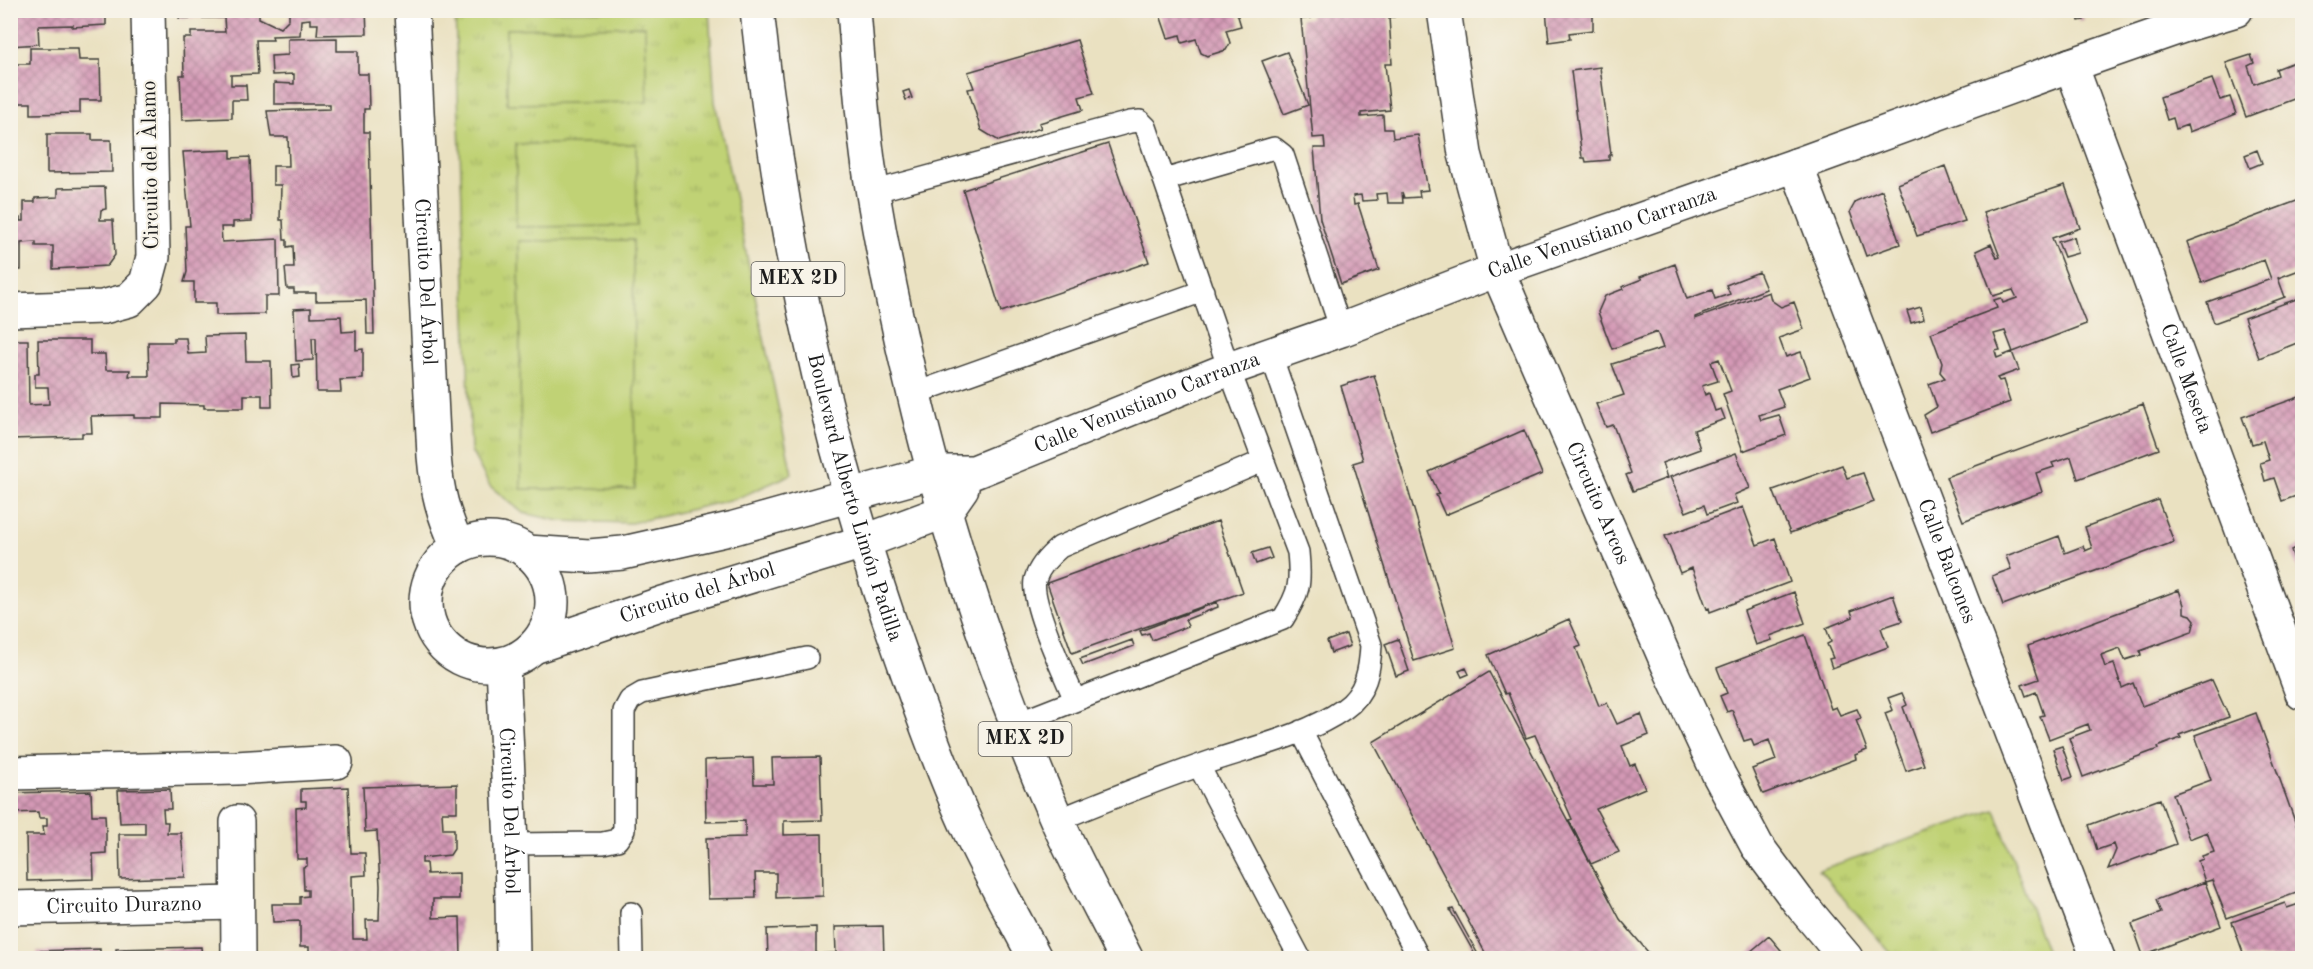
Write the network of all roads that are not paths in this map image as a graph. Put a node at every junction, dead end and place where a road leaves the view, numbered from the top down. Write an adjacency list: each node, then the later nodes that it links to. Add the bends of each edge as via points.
1 (148, 10): 13 (main road, Circuito del Àlamo, via 153,257 146,283 129,300 104,307)
2 (412, 10): 24 (main road, Circuito Del Árbol, via 436,485 443,514)
3 (757, 10): 21 (main road, Boulevard Alberto Limón Padilla / MEX 2D, via 766,97 788,225)
4 (854, 10): 10 (main road, MEX 2D)
5 (1444, 10): 11 (main road, Circuito Arcos, via 1466,154)
6 (2236, 10): 7 (main road, Calle Venustiano Carranza)
7 (2071, 65): 8 (main road, Calle Venustiano Carranza); 29 (main road, Calle Meseta)
8 (1796, 165): 11 (main road, Calle Venustiano Carranza); 50 (main road, Calle Balcones)
9 (1164, 180): 10 (lane, via 1146,127 1130,122); 12 (lane); 14 (lane, via 1275,148 1283,154)
10 (872, 192): 17 (main road, MEX 2D)
11 (1497, 270): 14 (main road, Calle Venustiano Carranza); 49 (main road, Circuito Arcos, via 1719,775 1757,846)
12 (1203, 291): 16 (lane); 17 (lane)
13 (10, 310)
14 (1341, 330): 15 (main road, Calle Venustiano Carranza)
15 (1271, 355): 16 (main road, Calle Venustiano Carranza); 32 (lane, via 1371,645 1370,670 1360,693 1345,709)
16 (1230, 369): 18 (lane); 20 (main road, Calle Venustiano Carranza)
17 (913, 394): 19 (main road, MEX 2D)
18 (1263, 461): 30 (lane, via 1060,547 1045,559 1035,581 1036,602); 30 (lane, via 1298,552 1300,578 1296,598 1283,619)
19 (934, 472): 20 (main road, Calle Venustiano Carranza); 21 (main road, Calle Venustiano Carranza); 22 (main road, MEX 2D)
20 (974, 472): 22 (main road)
21 (850, 497): 23 (main road, Boulevard Alberto Limón Padilla / MEX 2D); 25 (main road, via 623,553 590,556)
22 (946, 511): 23 (main road); 31 (main road, MEX 2D)
23 (863, 542): 26 (main road, Circuito del Árbol); 45 (main road, Boulevard Alberto Limón Padilla / MEX 2D, via 918,702 968,828)
24 (458, 547): 25 (main road, via 494,538); 28 (main road, via 445,556 428,584 426,600 433,632 456,656 470,663)
25 (527, 552): 26 (main road, via 544,572 552,598 548,624)
26 (534, 647): 28 (main road)
27 (807, 658): 38 (lane, via 642,693 630,700 624,711 624,830 617,840)
28 (503, 664): 38 (main road, Circuito Del Árbol)
29 (2302, 693)
30 (1075, 700): 31 (lane)
31 (1018, 723): 36 (main road, MEX 2D)
32 (1301, 731): 34 (lane); 48 (lane)
33 (336, 762): 35 (main road)
34 (1199, 766): 36 (lane); 47 (lane)
35 (10, 773)
36 (1058, 820): 46 (main road, MEX 2D)
37 (237, 822): 39 (main road)
38 (511, 844): 43 (main road, Circuito Del Árbol)
39 (237, 903): 40 (main road, Circuito Durazno); 42 (main road)
40 (10, 908)
41 (631, 913): 44 (lane)
42 (238, 958)
43 (513, 958)
44 (632, 958)
45 (1035, 958)
46 (1126, 958)
47 (1300, 958)
48 (1419, 958)
49 (1846, 958)
50 (2098, 958)

